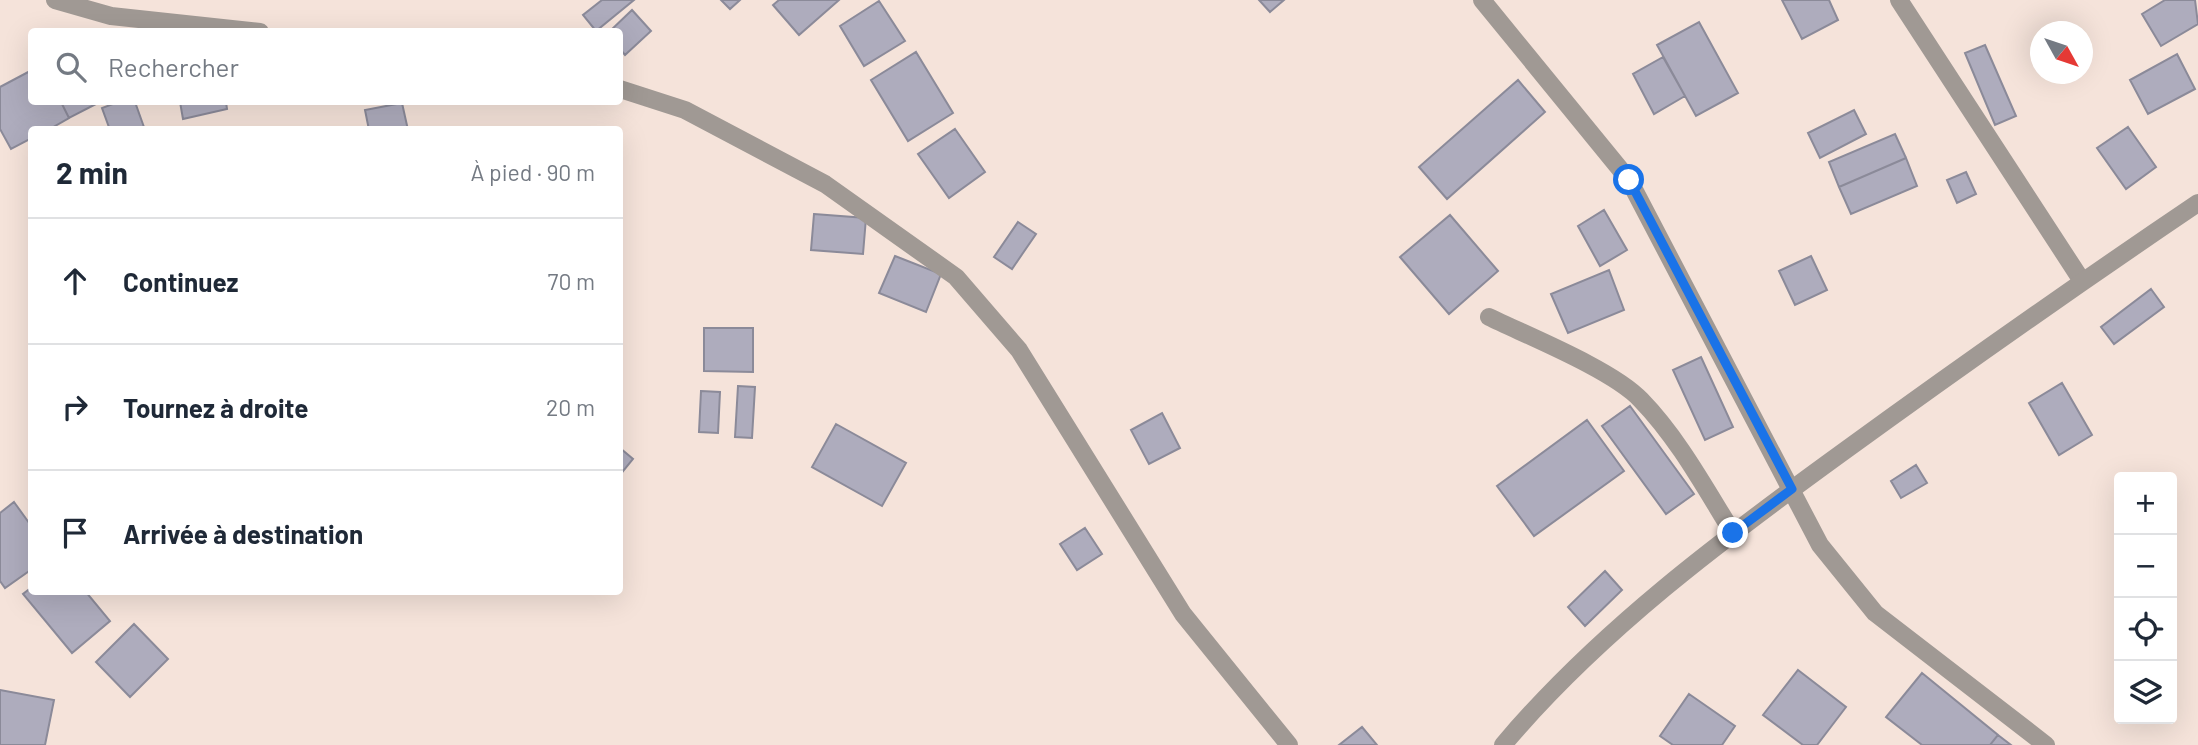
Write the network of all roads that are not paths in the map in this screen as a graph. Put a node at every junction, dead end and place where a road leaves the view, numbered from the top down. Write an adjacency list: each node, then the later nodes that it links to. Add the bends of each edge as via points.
1 (55, 0): 4 (street, via 111,16)
2 (1482, 0): 9 (street, via 1629,180)
3 (1899, 0): 7 (street)
4 (223, 28)
5 (623, 90): 11 (street, via 685,110 825,184 956,277 1019,349 1183,614)
6 (2198, 203): 7 (street)
7 (2082, 281): 9 (street)
8 (1489, 317): 10 (street, via 1601,372 1640,398 1694,470)
9 (1792, 489): 10 (street); 13 (street, via 1820,545 1875,613)
10 (1733, 533): 12 (street, via 1636,614)
11 (1289, 745)
12 (1503, 745)
13 (2046, 745)

